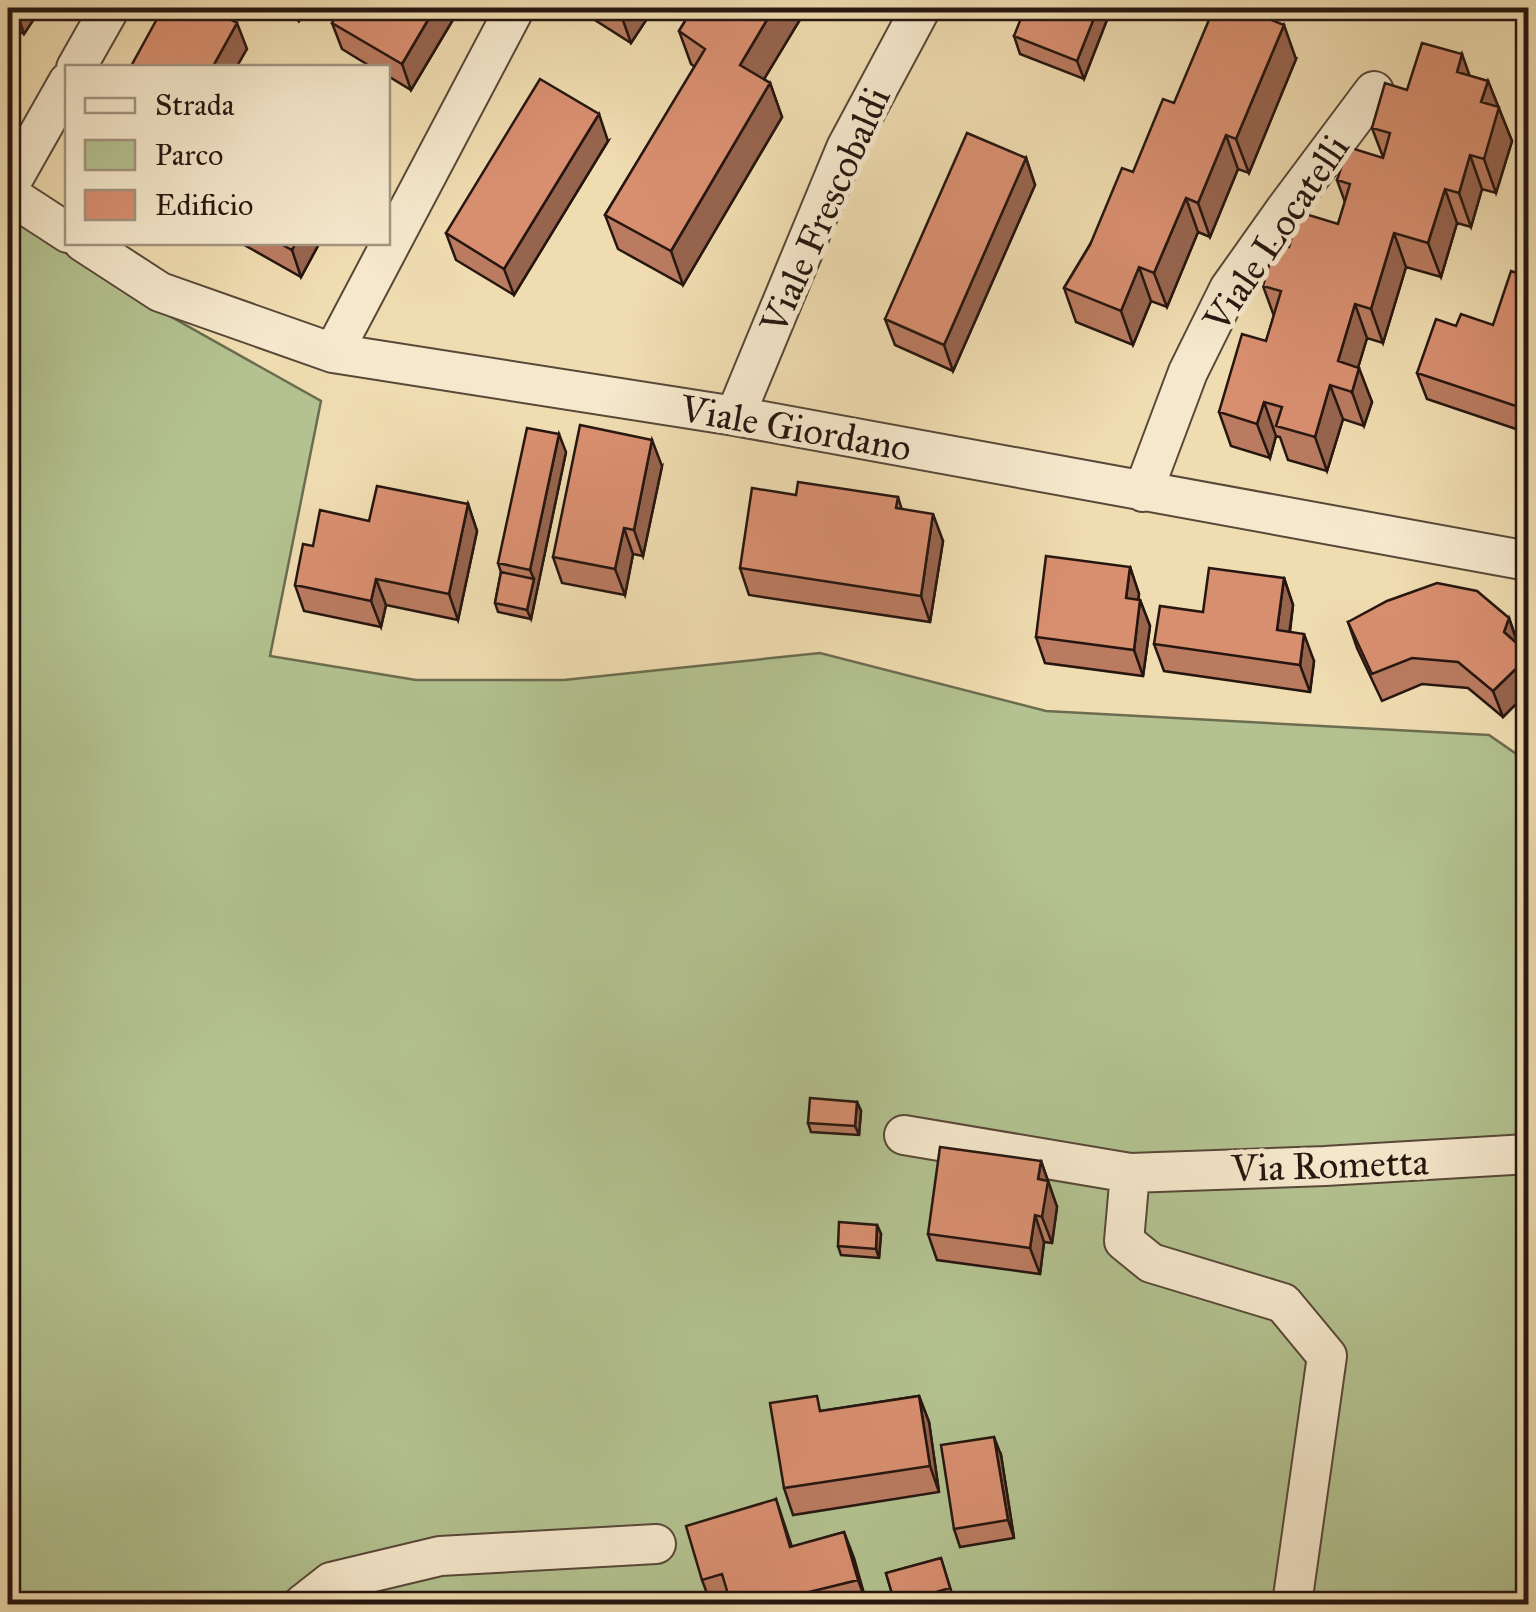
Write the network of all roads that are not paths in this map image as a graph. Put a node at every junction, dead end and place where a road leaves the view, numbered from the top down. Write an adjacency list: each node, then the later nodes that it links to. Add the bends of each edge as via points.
1 (110, 8): 4 (street)
2 (515, 8): 10 (street)
3 (920, 8): 13 (street, Viale Frescobaldi, via 846,148)
4 (78, 65)
5 (65, 87): 7 (street)
6 (1374, 91): 14 (street, Viale Locatelli, via 1229,289 1188,372)
7 (8, 191): 8 (street)
8 (65, 231)
9 (88, 245): 12 (street, Viale Giordano, via 160,292)
10 (390, 245)
11 (390, 245): 12 (street)
12 (333, 353): 13 (street, Viale Giordano)
13 (735, 416): 14 (street, Viale Giordano)
14 (1143, 492): 15 (street, Viale Giordano)
15 (1528, 561)
16 (904, 1134): 18 (street, Via Rometta)
17 (1528, 1154): 18 (street, Via Rometta)
18 (1130, 1173): 21 (street, via 1124,1241 1151,1263 1283,1304 1327,1356)
19 (656, 1544): 20 (street, via 440,1556 331,1582)
20 (304, 1604)
21 (1292, 1604)

